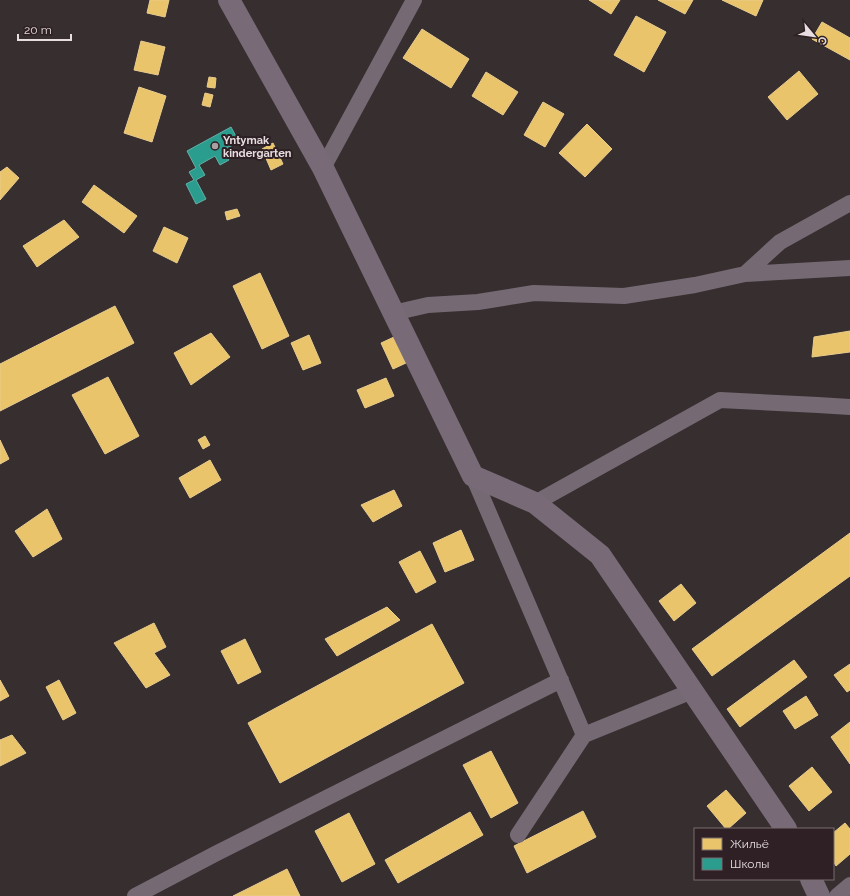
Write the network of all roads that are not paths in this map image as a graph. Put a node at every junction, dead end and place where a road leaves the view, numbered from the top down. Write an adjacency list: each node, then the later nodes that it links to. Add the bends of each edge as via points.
1 (228, 0): 3 (street)
2 (414, 0): 3 (street)
3 (323, 168): 7 (street)
4 (850, 203): 6 (street, via 780,242)
5 (850, 268): 6 (street)
6 (745, 274): 7 (street, via 695,286 624,296 534,292 478,302 428,305)
7 (393, 313): 9 (street)
8 (850, 407): 10 (street, via 720,400)
9 (473, 476): 10 (street); 11 (street)
10 (535, 503): 12 (street, via 600,555)
11 (560, 680): 13 (street); 18 (street)
12 (692, 691): 13 (street); 14 (street)
13 (584, 735): 15 (street)
14 (785, 828)
15 (518, 835)
16 (811, 880): 19 (street)
17 (850, 885): 20 (street)
18 (135, 896)
19 (819, 896)
20 (837, 896)

